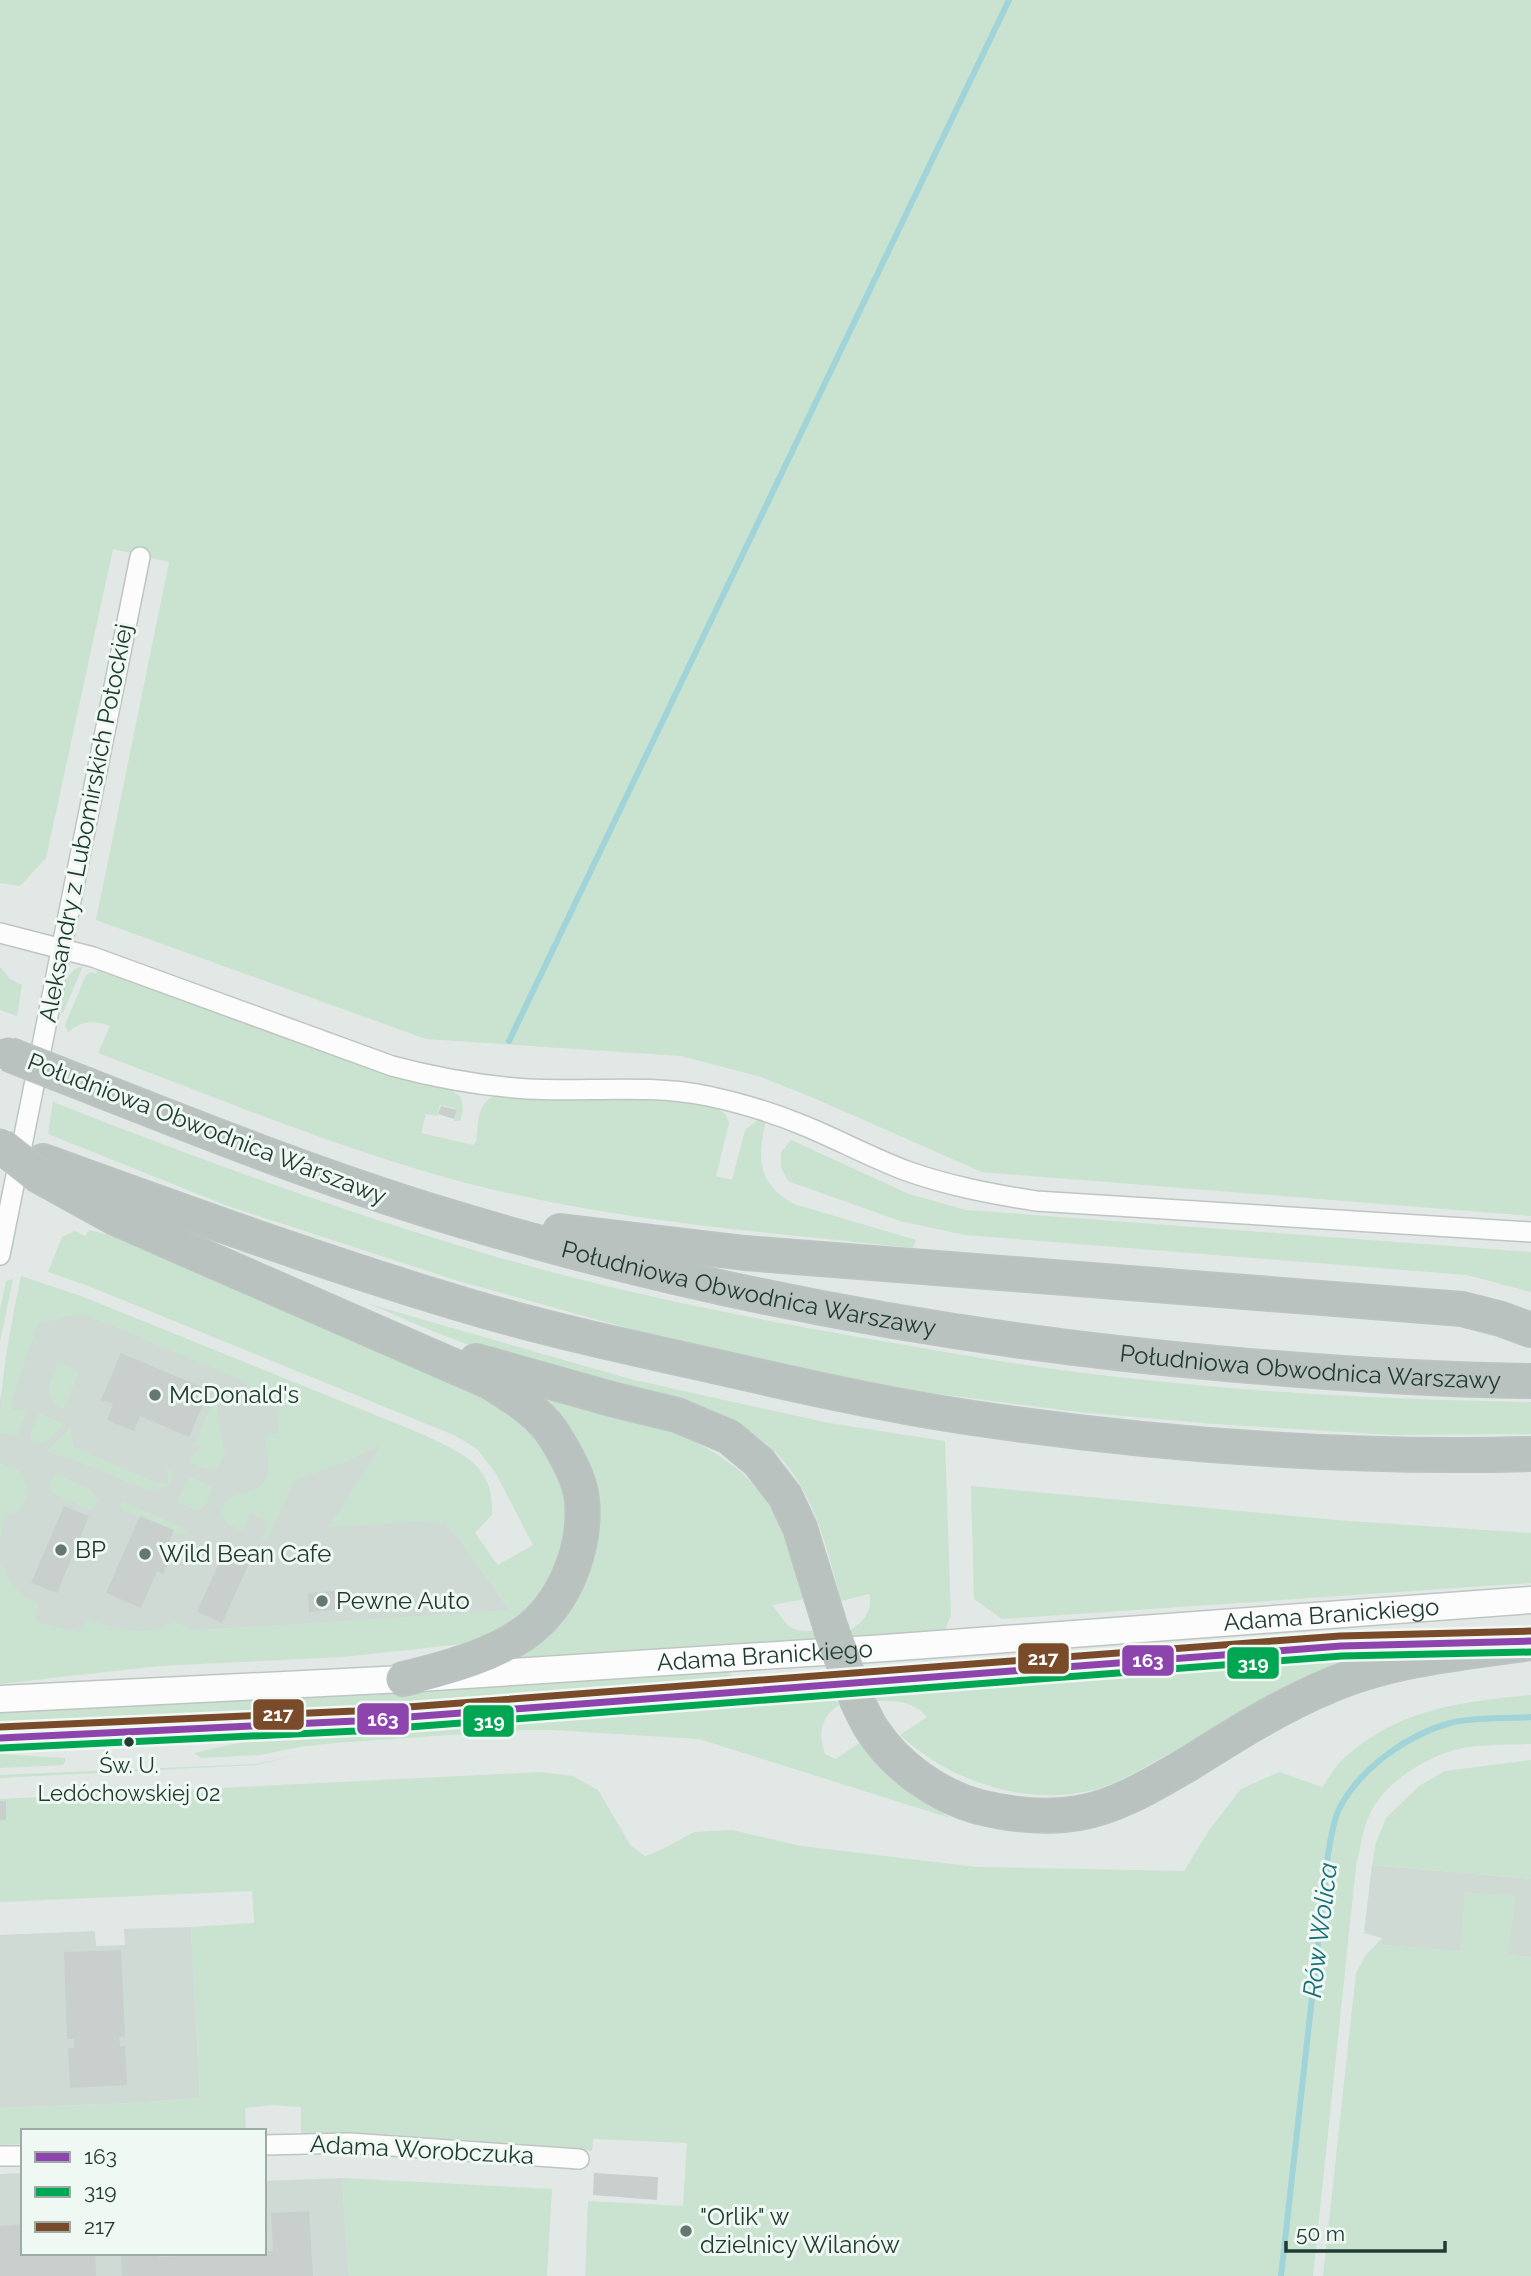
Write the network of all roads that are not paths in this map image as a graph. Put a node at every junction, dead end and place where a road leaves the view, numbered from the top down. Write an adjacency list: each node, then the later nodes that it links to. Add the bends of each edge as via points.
1 (140, 557): 3 (street, Aleksandry z Lubomirskich Potockiej)
2 (0, 933): 3 (street)
3 (61, 948): 8 (street, via 392,1066 528,1089 650,1089 706,1096 779,1115 906,1171 994,1194 1036,1201); 9 (street, Aleksandry z Lubomirskich Potockiej)
4 (4, 1052): 7 (highway, Południowa Obwodnica Warszawy, bridge, via 324,1176)
5 (0, 1144): 6 (highway, bridge)
6 (41, 1168): 11 (highway, via 115,1218); 13 (highway, via 471,1307 813,1388 969,1417 1138,1440 1421,1454)
7 (445, 1216): 10 (highway, via 745,1252 1462,1309); 12 (highway, Południowa Obwodnica Warszawy, via 754,1296 962,1334 1284,1369 1442,1381)
8 (1531, 1232)
9 (0, 1255)
10 (1531, 1330)
11 (386, 1336): 15 (highway, bridge, via 677,1415 729,1437 759,1462 785,1496 800,1528 858,1703 873,1731 908,1769 933,1787 963,1802 1003,1813 1042,1817 1080,1813 1119,1801 1296,1701 1354,1676); 16 (highway, via 491,1382 526,1405 551,1431 582,1500 572,1572 537,1623 477,1658)
12 (1531, 1381)
13 (1531, 1454)
14 (1531, 1600): 16 (main road, Adama Branickiego)
15 (1531, 1642): 18 (main road, Adama Branickiego, via 1341,1646 356,1721)
16 (403, 1679): 17 (main road, Adama Branickiego)
17 (0, 1699)
18 (0, 1738)
19 (266, 2145): 22 (street, Adama Worobczuka, via 350,2143)
20 (0, 2156): 21 (street)
21 (21, 2156)
22 (579, 2159)

